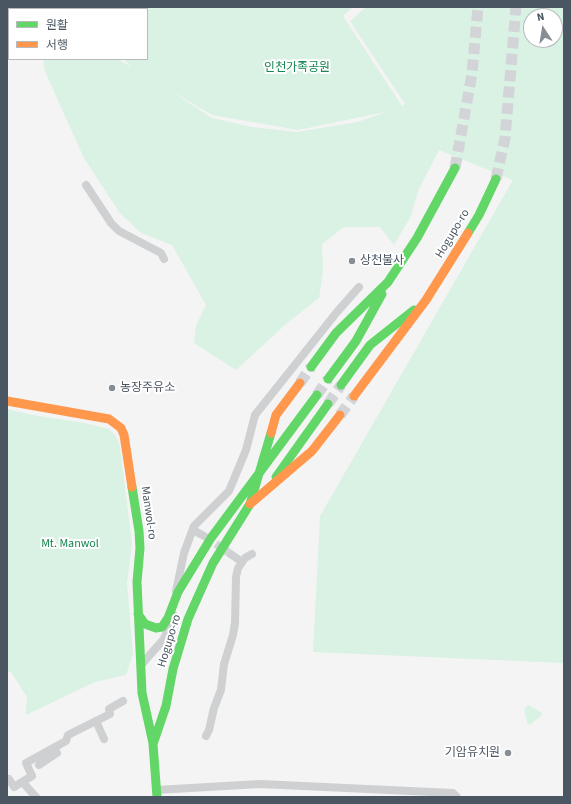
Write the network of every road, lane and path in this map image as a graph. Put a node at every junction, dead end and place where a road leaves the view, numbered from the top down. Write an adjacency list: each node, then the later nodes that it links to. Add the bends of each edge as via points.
1 (455, 168): 5 (main road, via 417,238)
2 (496, 179): 7 (main road, Hogupo-ro, via 479,215)
3 (86, 185): 4 (street, via 119,231 161,253)
4 (164, 259)
5 (388, 282): 8 (main road, via 336,333); 9 (main road, via 356,341)
6 (359, 287): 20 (street, via 336,312 256,415 246,450 229,491)
7 (426, 300): 11 (main road, Hogupo-ro, via 370,345); 13 (main road, Hogupo-ro)
8 (311, 367)
9 (328, 379)
10 (300, 383): 17 (main road, Hogupo-ro, via 276,415)
11 (341, 385)
12 (317, 394): 17 (main road, Hogupo-ro)
13 (354, 396)
14 (7, 401): 26 (main road, Manwol-ro, via 109,419 121,428 139,531)
15 (328, 404): 18 (main road, Hogupo-ro)
16 (340, 414): 18 (main road, Hogupo-ro, via 312,451)
17 (258, 476): 19 (main road, Hogupo-ro); 25 (main road, via 211,538)
18 (266, 490): 19 (main road, Hogupo-ro)
19 (250, 504): 32 (main road, Hogupo-ro, via 213,563 188,619 173,669 166,706)
20 (193, 530): 21 (street); 25 (street, via 184,553)
21 (204, 536)
22 (252, 554): 24 (street)
23 (232, 555): 24 (street)
24 (242, 562): 30 (street, via 236,577 234,635 224,664 221,690)
25 (175, 598): 26 (main road, via 162,627 156,628 145,624); 27 (street, via 169,628 163,640)
26 (138, 614): 27 (main road, Manwol-ro)
27 (141, 665): 32 (main road, Manwol-ro, via 142,693)
28 (123, 701): 29 (street, via 109,709 110,714)
29 (96, 721): 31 (street); 33 (street, via 68,734 66,742)
30 (206, 736)
31 (104, 739)
32 (153, 744): 37 (main road, Hogupo-ro)
33 (54, 748): 34 (street, via 57,754); 35 (street, via 26,763 32,776 14,787 9,779)
34 (39, 765)
35 (7, 780)
36 (26, 786): 38 (street)
37 (157, 794): 39 (street, via 260,784 453,793)
38 (36, 797)
39 (457, 797)

